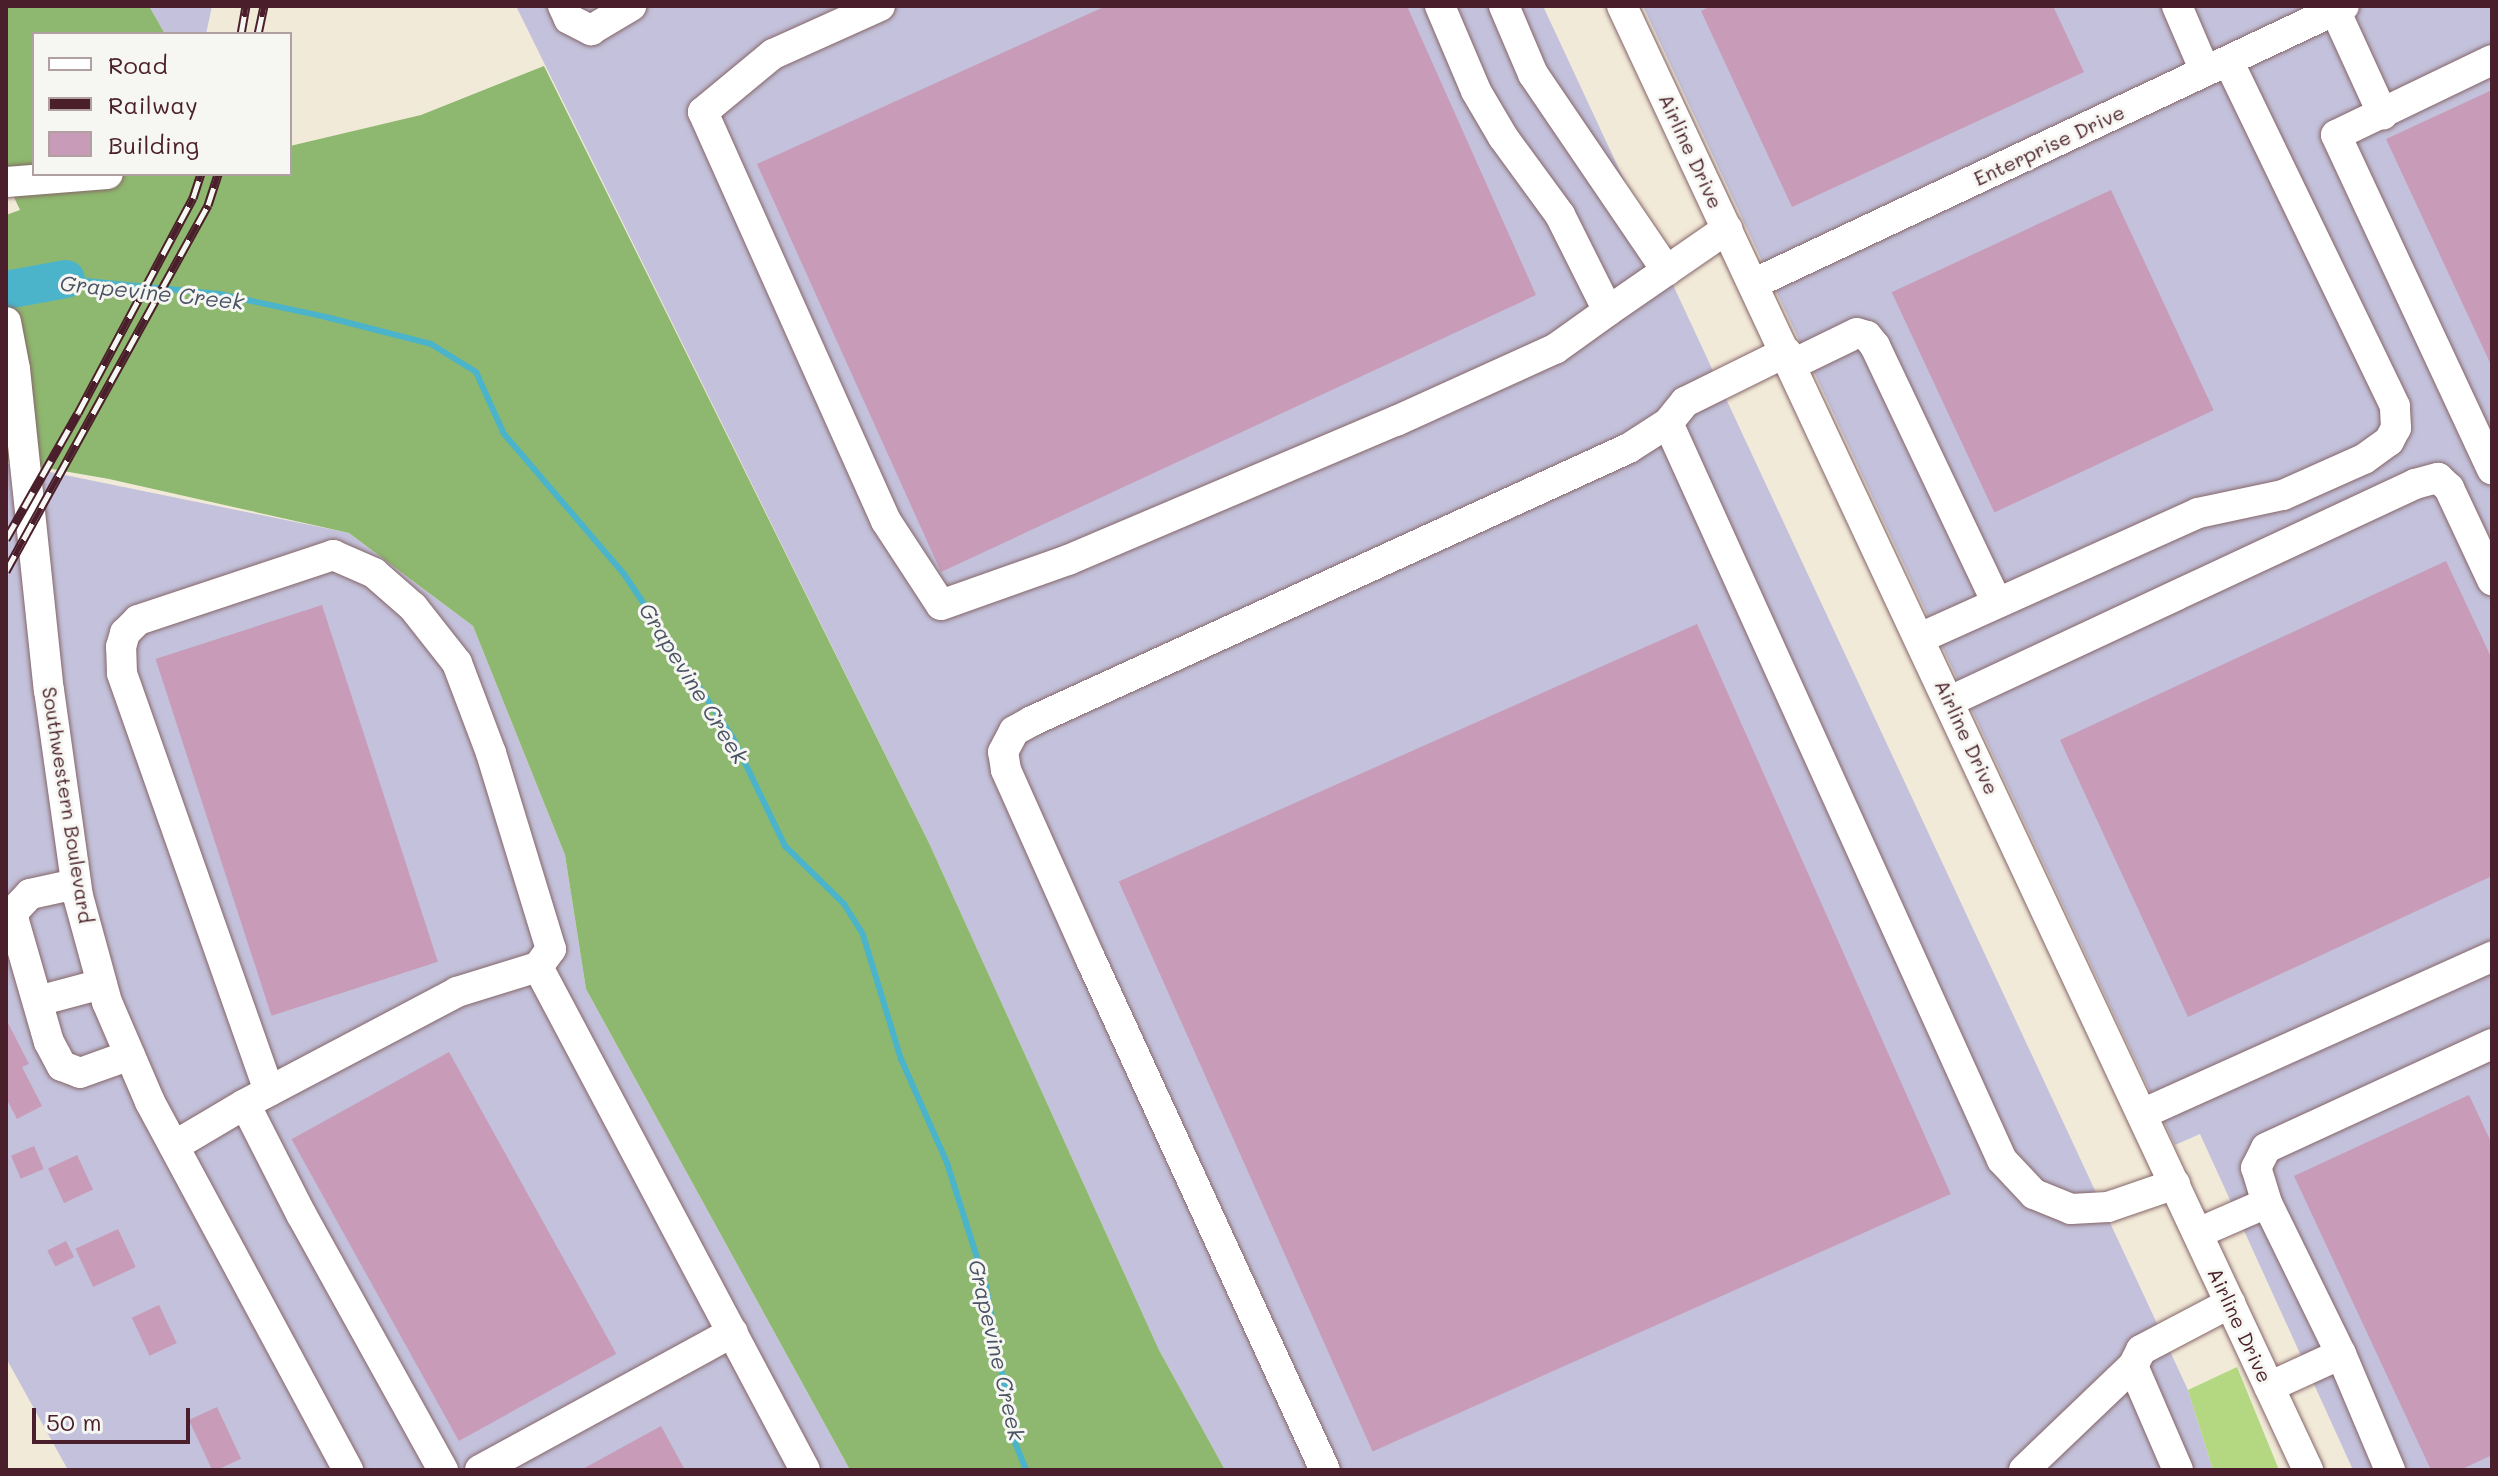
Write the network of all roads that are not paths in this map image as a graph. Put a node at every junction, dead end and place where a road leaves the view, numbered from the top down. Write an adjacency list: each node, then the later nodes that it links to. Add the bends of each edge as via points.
1 (563, 6): 2 (street, via 569,19 591,30)
2 (631, 6)
3 (880, 6): 17 (street, via 773,54 703,112 886,521 941,605 1068,560 1396,421 1555,349)
4 (1440, 6): 17 (street, via 1476,91 1560,215)
5 (1504, 6): 15 (street, via 1533,74)
6 (1622, 6): 14 (street, Airline Drive)
7 (2177, 6): 10 (street)
8 (2340, 8): 10 (street, Enterprise Drive); 11 (street)
9 (2492, 60): 11 (street)
10 (2217, 67): 16 (street, Enterprise Drive); 23 (street, via 2395,406 2396,428 2389,441 2364,459 2297,489 2198,513)
11 (2383, 115): 21 (street, via 2336,135)
12 (82, 176): 13 (street)
13 (6, 182)
14 (1727, 229): 15 (street); 16 (street, Airline Drive)
15 (1667, 271): 17 (street)
16 (1753, 284): 19 (street, Airline Drive)
17 (1608, 311)
18 (6, 322): 26 (street, Southwestern Boulevard)
19 (1788, 358): 20 (street, via 1685,402); 23 (street, via 1857,333 1867,336); 24 (street, Airline Drive)
20 (1668, 423): 36 (street, via 2002,1160 2034,1194 2071,1209 2108,1207); 48 (street, via 1629,448 1032,721 1014,731 1003,752 1006,770 1090,958)
21 (2491, 464)
22 (2492, 580): 25 (street, via 2449,488 2438,478 2415,484)
23 (1997, 603): 24 (street)
24 (1920, 638): 25 (street, Airline Drive)
25 (1950, 701): 34 (street, Airline Drive)
26 (76, 884): 29 (street, Southwestern Boulevard); 30 (street, via 30,894 14,911)
27 (2492, 957): 34 (street)
28 (538, 967): 33 (street, via 457,992); 33 (street, via 551,949 491,753 457,663 413,607 374,573 333,555 138,620 125,633 122,673); 40 (street)
29 (102, 984): 30 (street); 32 (street, Southwestern Boulevard)
30 (38, 1001): 32 (street, via 62,1066 80,1073)
31 (2492, 1044): 37 (street, via 2266,1148 2256,1168)
32 (130, 1055): 35 (street, Southwestern Boulevard)
33 (257, 1098): 35 (street); 45 (street, via 301,1214)
34 (2142, 1114): 36 (street, Airline Drive)
35 (174, 1146): 44 (street, Southwestern Boulevard)
36 (2175, 1184): 38 (street, Airline Drive)
37 (2267, 1203): 38 (street); 41 (street)
38 (2198, 1233): 39 (street, Airline Drive)
39 (2230, 1303): 42 (street, via 2141,1350); 43 (street, Airline Drive)
40 (733, 1332): 46 (street); 47 (street)
41 (2341, 1354): 43 (street); 52 (street)
42 (2133, 1366): 49 (street); 50 (street)
43 (2269, 1387): 51 (street, Airline Drive)
44 (348, 1470)
45 (443, 1470)
46 (480, 1470)
47 (805, 1470)
48 (1325, 1470)
49 (2024, 1470)
50 (2178, 1470)
51 (2308, 1470)
52 (2390, 1470)

